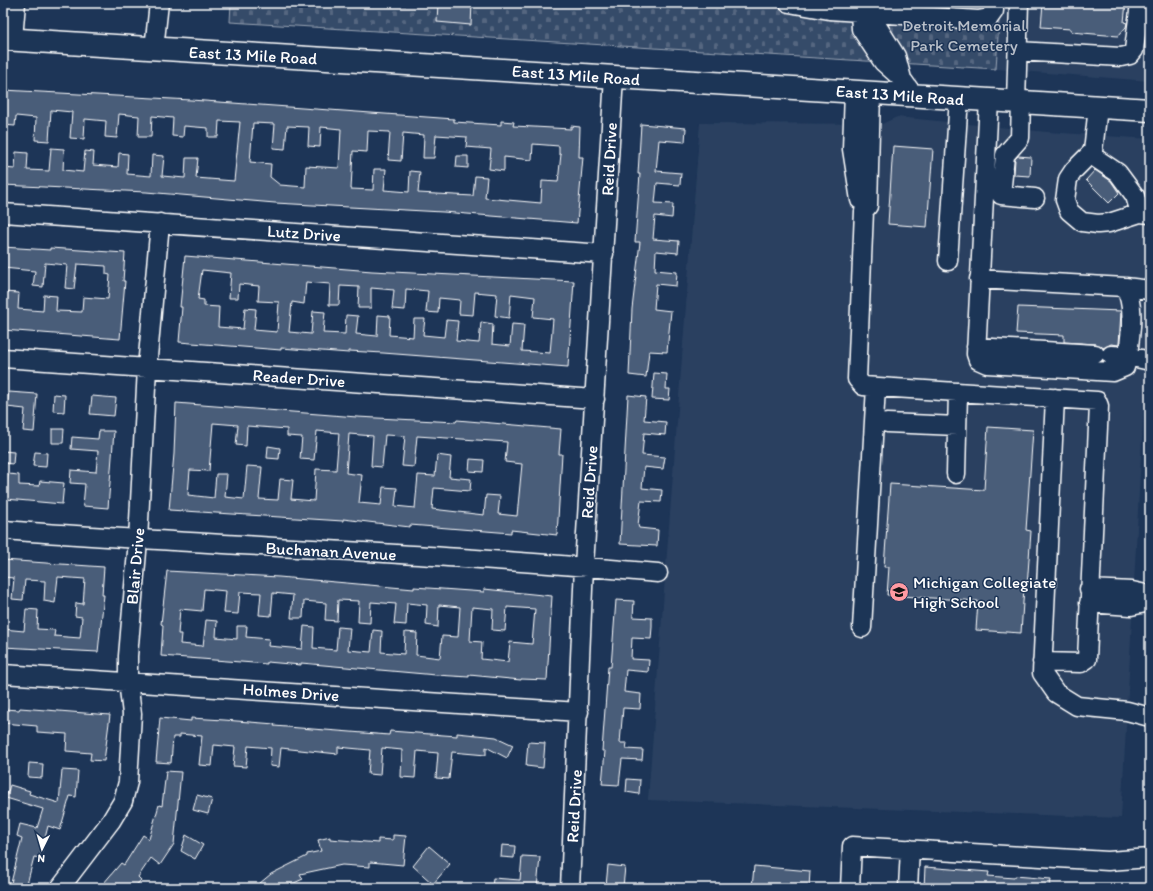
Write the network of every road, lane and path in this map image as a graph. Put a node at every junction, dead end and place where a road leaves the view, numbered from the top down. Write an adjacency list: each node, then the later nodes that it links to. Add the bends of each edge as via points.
1 (16, 3): 8 (street)
2 (159, 3): 9 (street)
3 (789, 3): 7 (street, via 829,10)
4 (994, 3): 7 (street, via 994,11 989,18 978,20)
5 (1019, 3): 10 (street)
6 (1140, 3): 10 (street, via 1134,50 1130,55 1121,57)
7 (857, 7): 12 (street, via 861,29 883,62)
8 (8, 39): 9 (main road, East 13 Mile Road)
9 (154, 49): 11 (main road, East 13 Mile Road)
10 (1018, 51): 16 (street)
11 (614, 77): 13 (main road, East 13 Mile Road); 24 (street, Reid Drive)
12 (908, 88): 13 (main road, East 13 Mile Road); 14 (main road, East 13 Mile Road)
13 (862, 92): 34 (street, via 868,206 864,211 857,379 863,386)
14 (959, 98): 15 (main road, East 13 Mile Road); 25 (street)
15 (989, 100): 16 (main road, East 13 Mile Road); 26 (street)
16 (1018, 102): 17 (main road, East 13 Mile Road); 20 (street, via 1020,138 1005,155 1001,195)
17 (1098, 107): 18 (main road, East 13 Mile Road); 19 (street, via 1095,145)
18 (1150, 110)
19 (1091, 155): 22 (street, via 1118,172); 22 (street, via 1068,179 1065,200 1069,211 1082,222 1098,224)
20 (1035, 198)
21 (3, 213): 23 (street, Lutz Drive)
22 (1145, 214)
23 (160, 223): 24 (street, Lutz Drive); 33 (street, Blair Drive)
24 (604, 254): 37 (street, Reid Drive)
25 (948, 261)
26 (979, 279): 27 (street); 29 (street)
27 (1125, 287): 28 (street); 30 (street, via 1130,295 1132,308)
28 (1150, 290)
29 (976, 347): 30 (street); 30 (street, via 978,360 987,364 1113,372 1125,367)
30 (1105, 354): 32 (street)
31 (3, 358): 33 (street, Reader Drive)
32 (1150, 361)
33 (147, 368): 37 (street, Reader Drive); 42 (street, Blair Drive)
34 (876, 387): 35 (street); 48 (street)
35 (958, 392): 36 (street); 39 (street)
36 (1056, 398): 46 (street, via 1097,401 1099,406); 49 (street)
37 (595, 399): 43 (street, Reid Drive)
38 (887, 423): 39 (street)
39 (957, 426): 40 (street)
40 (956, 474)
41 (3, 530): 42 (street, Buchanan Avenue)
42 (138, 540): 43 (street, Buchanan Avenue); 51 (street, Blair Drive)
43 (584, 566): 44 (street, Buchanan Avenue); 53 (street, Reid Drive)
44 (658, 573)
45 (1150, 595): 46 (street, via 1132,591)
46 (1089, 596): 47 (street, via 1131,606); 49 (street, via 1087,659 1081,663)
47 (1150, 602)
48 (862, 628)
49 (1042, 662): 54 (street, via 1042,673 1056,692 1066,700 1077,706)
50 (3, 674): 51 (street, Holmes Drive)
51 (128, 681): 53 (street, Holmes Drive); 58 (street, Blair Drive, via 132,729 128,782 123,801 111,821)
52 (1150, 704): 54 (street)
53 (579, 712): 59 (street, Reid Drive)
54 (1127, 712): 55 (street)
55 (1150, 717)
56 (910, 849): 57 (street, via 1108,861); 60 (street, via 852,846); 61 (street)
57 (1150, 858)
58 (60, 888)
59 (570, 888)
60 (850, 888)
61 (908, 888)

